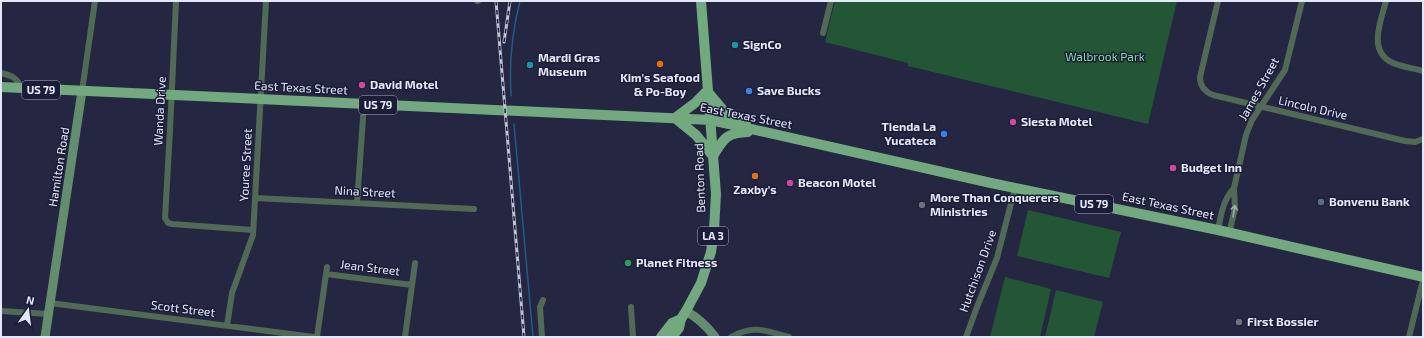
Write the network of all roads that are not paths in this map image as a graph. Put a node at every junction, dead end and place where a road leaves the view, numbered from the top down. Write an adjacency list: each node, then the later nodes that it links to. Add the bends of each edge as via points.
1 (95, 1): 14 (street, Hamilton Road)
2 (176, 1): 16 (street, Wanda Drive)
3 (266, 1): 17 (street, Youree Street)
4 (701, 1): 15 (main road, Benton Road / LA 3)
5 (831, 1): 9 (street)
6 (1218, 1): 19 (street, Lincoln Drive, via 1201,73 1202,87 1213,95)
7 (1302, 1): 19 (street, James Street, via 1285,70)
8 (1386, 1): 10 (street, via 1378,35 1380,51 1392,62)
9 (824, 33)
10 (1423, 71)
11 (1, 73): 13 (street, via 18,81)
12 (1, 87): 13 (main road, East Texas Street / US 79)
13 (20, 88): 14 (main road, East Texas Street / US 79)
14 (82, 91): 16 (main road, East Texas Street / US 79); 37 (street, Hamilton Road)
15 (707, 91): 20 (main road); 21 (main road, Benton Road / LA 3); 22 (main road, via 730,117)
16 (172, 95): 17 (main road, East Texas Street / US 79); 30 (street, Wanda Drive, via 164,218 172,224)
17 (260, 99): 18 (main road, East Texas Street / US 79); 27 (street, Youree Street)
18 (364, 104): 20 (main road, East Texas Street / US 79); 28 (street)
19 (1261, 106): 23 (street, Lincoln Drive, via 1406,141); 26 (street, James Street, via 1246,135)
20 (675, 118): 21 (main road, East Texas Street / US 79); 24 (main road, via 696,135)
21 (711, 120): 22 (main road, East Texas Street / US 79); 24 (main road, Benton Road / LA 3)
22 (764, 132): 24 (main road, via 729,135); 25 (main road, East Texas Street / US 79)
23 (1422, 140)
24 (713, 156): 41 (main road, Benton Road / LA 3, via 716,194 711,252 701,283)
25 (1015, 188): 31 (main road, East Texas Street / US 79); 53 (street, Hutchison Drive, via 997,258)
26 (1234, 188): 31 (street, James Street, via 1225,202); 32 (street, James Street, one-way to 26, via 1235,209)
27 (255, 198): 28 (street, Nina Street); 30 (street, Youree Street)
28 (357, 203): 29 (street, Nina Street)
29 (474, 209)
30 (253, 230): 42 (street, Youree Street, via 232,293)
31 (1218, 230): 32 (main road, East Texas Street / US 79)
32 (1229, 233): 34 (main road, East Texas Street / US 79)
33 (415, 263): 35 (street)
34 (1423, 278): 54 (street)
35 (412, 285): 44 (street, Jean Street, via 327,271); 45 (street)
36 (543, 300): 46 (street, via 540,307)
37 (50, 303): 40 (street, Hamilton Road); 42 (street, Scott Street)
38 (631, 307): 47 (street)
39 (1, 311): 40 (street)
40 (48, 314): 43 (street, Hamilton Road)
41 (684, 315): 48 (main road, LA 3, via 672,323); 49 (main road, LA 3); 50 (street, via 700,320)
42 (227, 326): 44 (street, Scott Street)
43 (45, 337)
44 (315, 337)
45 (405, 337)
46 (542, 337)
47 (633, 337)
48 (661, 337)
49 (672, 337)
50 (715, 337)
51 (731, 337): 52 (street, via 752,329)
52 (789, 337)
53 (966, 337)
54 (1409, 337)

